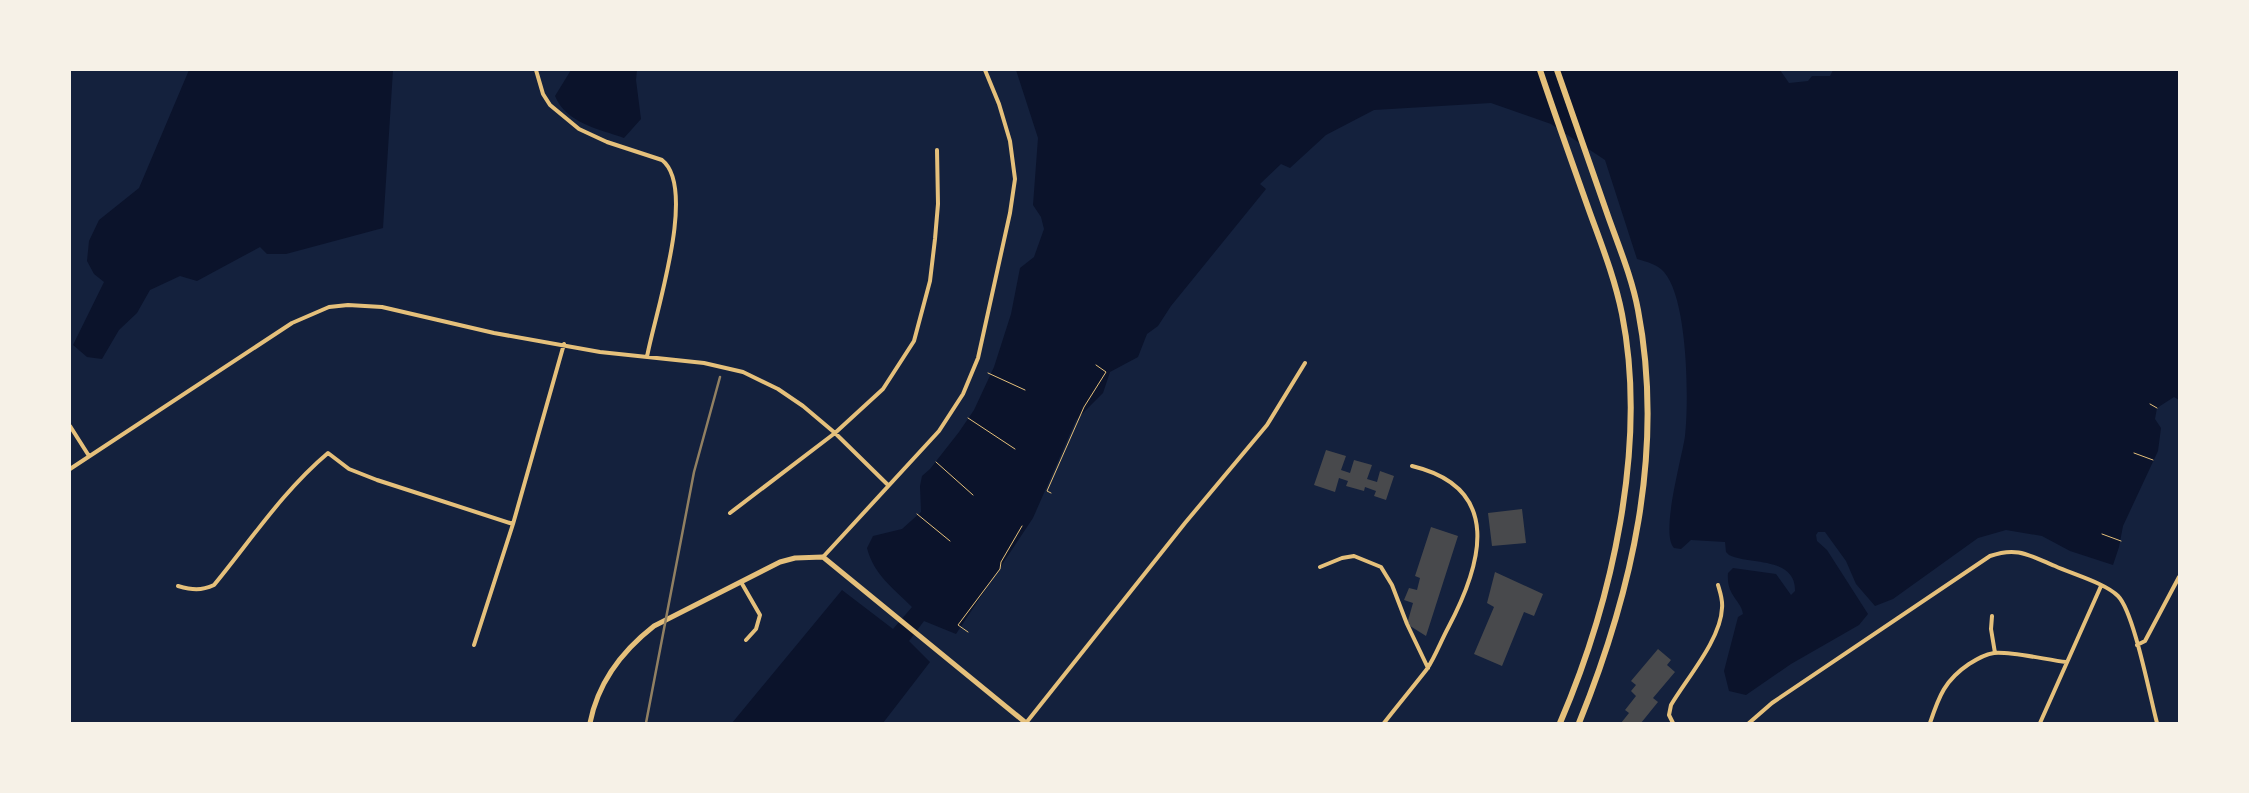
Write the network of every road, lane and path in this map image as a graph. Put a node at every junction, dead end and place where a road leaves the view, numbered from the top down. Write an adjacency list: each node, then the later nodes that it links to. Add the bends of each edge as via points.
1 (536, 70): 7 (street, via 543,94 566,120 593,136 669,165 676,214 672,256)
2 (985, 70): 24 (street, via 1000,104 1010,141 1015,179 978,358 963,394 939,431)
3 (1540, 70): 52 (highway, via 1613,278 1622,314 1631,415 1620,521 1602,601 1581,675)
4 (1557, 70): 53 (highway, via 1638,309 1646,365 1648,414 1645,480 1638,527 1620,607)
5 (937, 150): 16 (street, via 935,240 930,281 914,341 883,389)
6 (564, 344): 7 (street); 19 (street, via 494,333 382,307 329,307 292,323); 29 (street)
7 (647, 358): 16 (street, via 704,363 743,372 778,389)
8 (1305, 363): 50 (street, via 1267,425)
9 (1096, 365): 25 (path, via 1106,372 1084,406 1047,491)
10 (988, 373): 11 (path)
11 (1024, 390)
12 (2150, 404): 13 (path)
13 (2157, 408)
14 (968, 418): 17 (path)
15 (70, 426): 19 (street)
16 (835, 433): 24 (street); 27 (street)
17 (1015, 449)
18 (2134, 453): 20 (path)
19 (89, 456): 23 (street)
20 (2153, 460)
21 (936, 462): 26 (path)
22 (1412, 466): 48 (street, via 1443,476 1454,484 1468,502 1477,527 1477,550 1469,582)
23 (70, 469)
24 (888, 485): 34 (street)
25 (1051, 493)
26 (973, 495)
27 (730, 513)
28 (917, 514): 32 (path)
29 (513, 524): 39 (street, via 377,480 349,468 328,453 278,503 214,584 203,590); 44 (street)
30 (1022, 526): 42 (path, via 1000,569 958,625)
31 (2102, 534): 33 (path)
32 (950, 541)
33 (2121, 541)
34 (823, 557): 37 (street, via 780,562); 50 (street)
35 (1320, 567): 48 (street, via 1354,556 1381,568 1392,585)
36 (2179, 577): 45 (street, via 2145,641)
37 (740, 582): 43 (street, via 760,615 756,629); 49 (street, via 672,616 637,640 604,682)
38 (1718, 585): 54 (street, via 1722,608 1717,631 1671,705 1669,715)
39 (178, 586)
40 (2101, 586): 45 (street, via 2118,595); 47 (street); 55 (street, via 2022,552 2005,551 1990,556 1772,703)
41 (1992, 616): 46 (street)
42 (968, 632)
43 (746, 640)
44 (474, 645)
45 (2137, 645): 58 (street)
46 (1995, 653): 47 (street); 56 (street, via 1975,660 1956,673 1946,684)
47 (2066, 662): 57 (street)
48 (1428, 668): 51 (street)
49 (590, 723)
50 (1026, 723)
51 (1384, 723)
52 (1560, 723)
53 (1579, 723)
54 (1673, 723)
55 (1749, 723)
56 (1930, 723)
57 (2040, 723)
58 (2157, 723)

